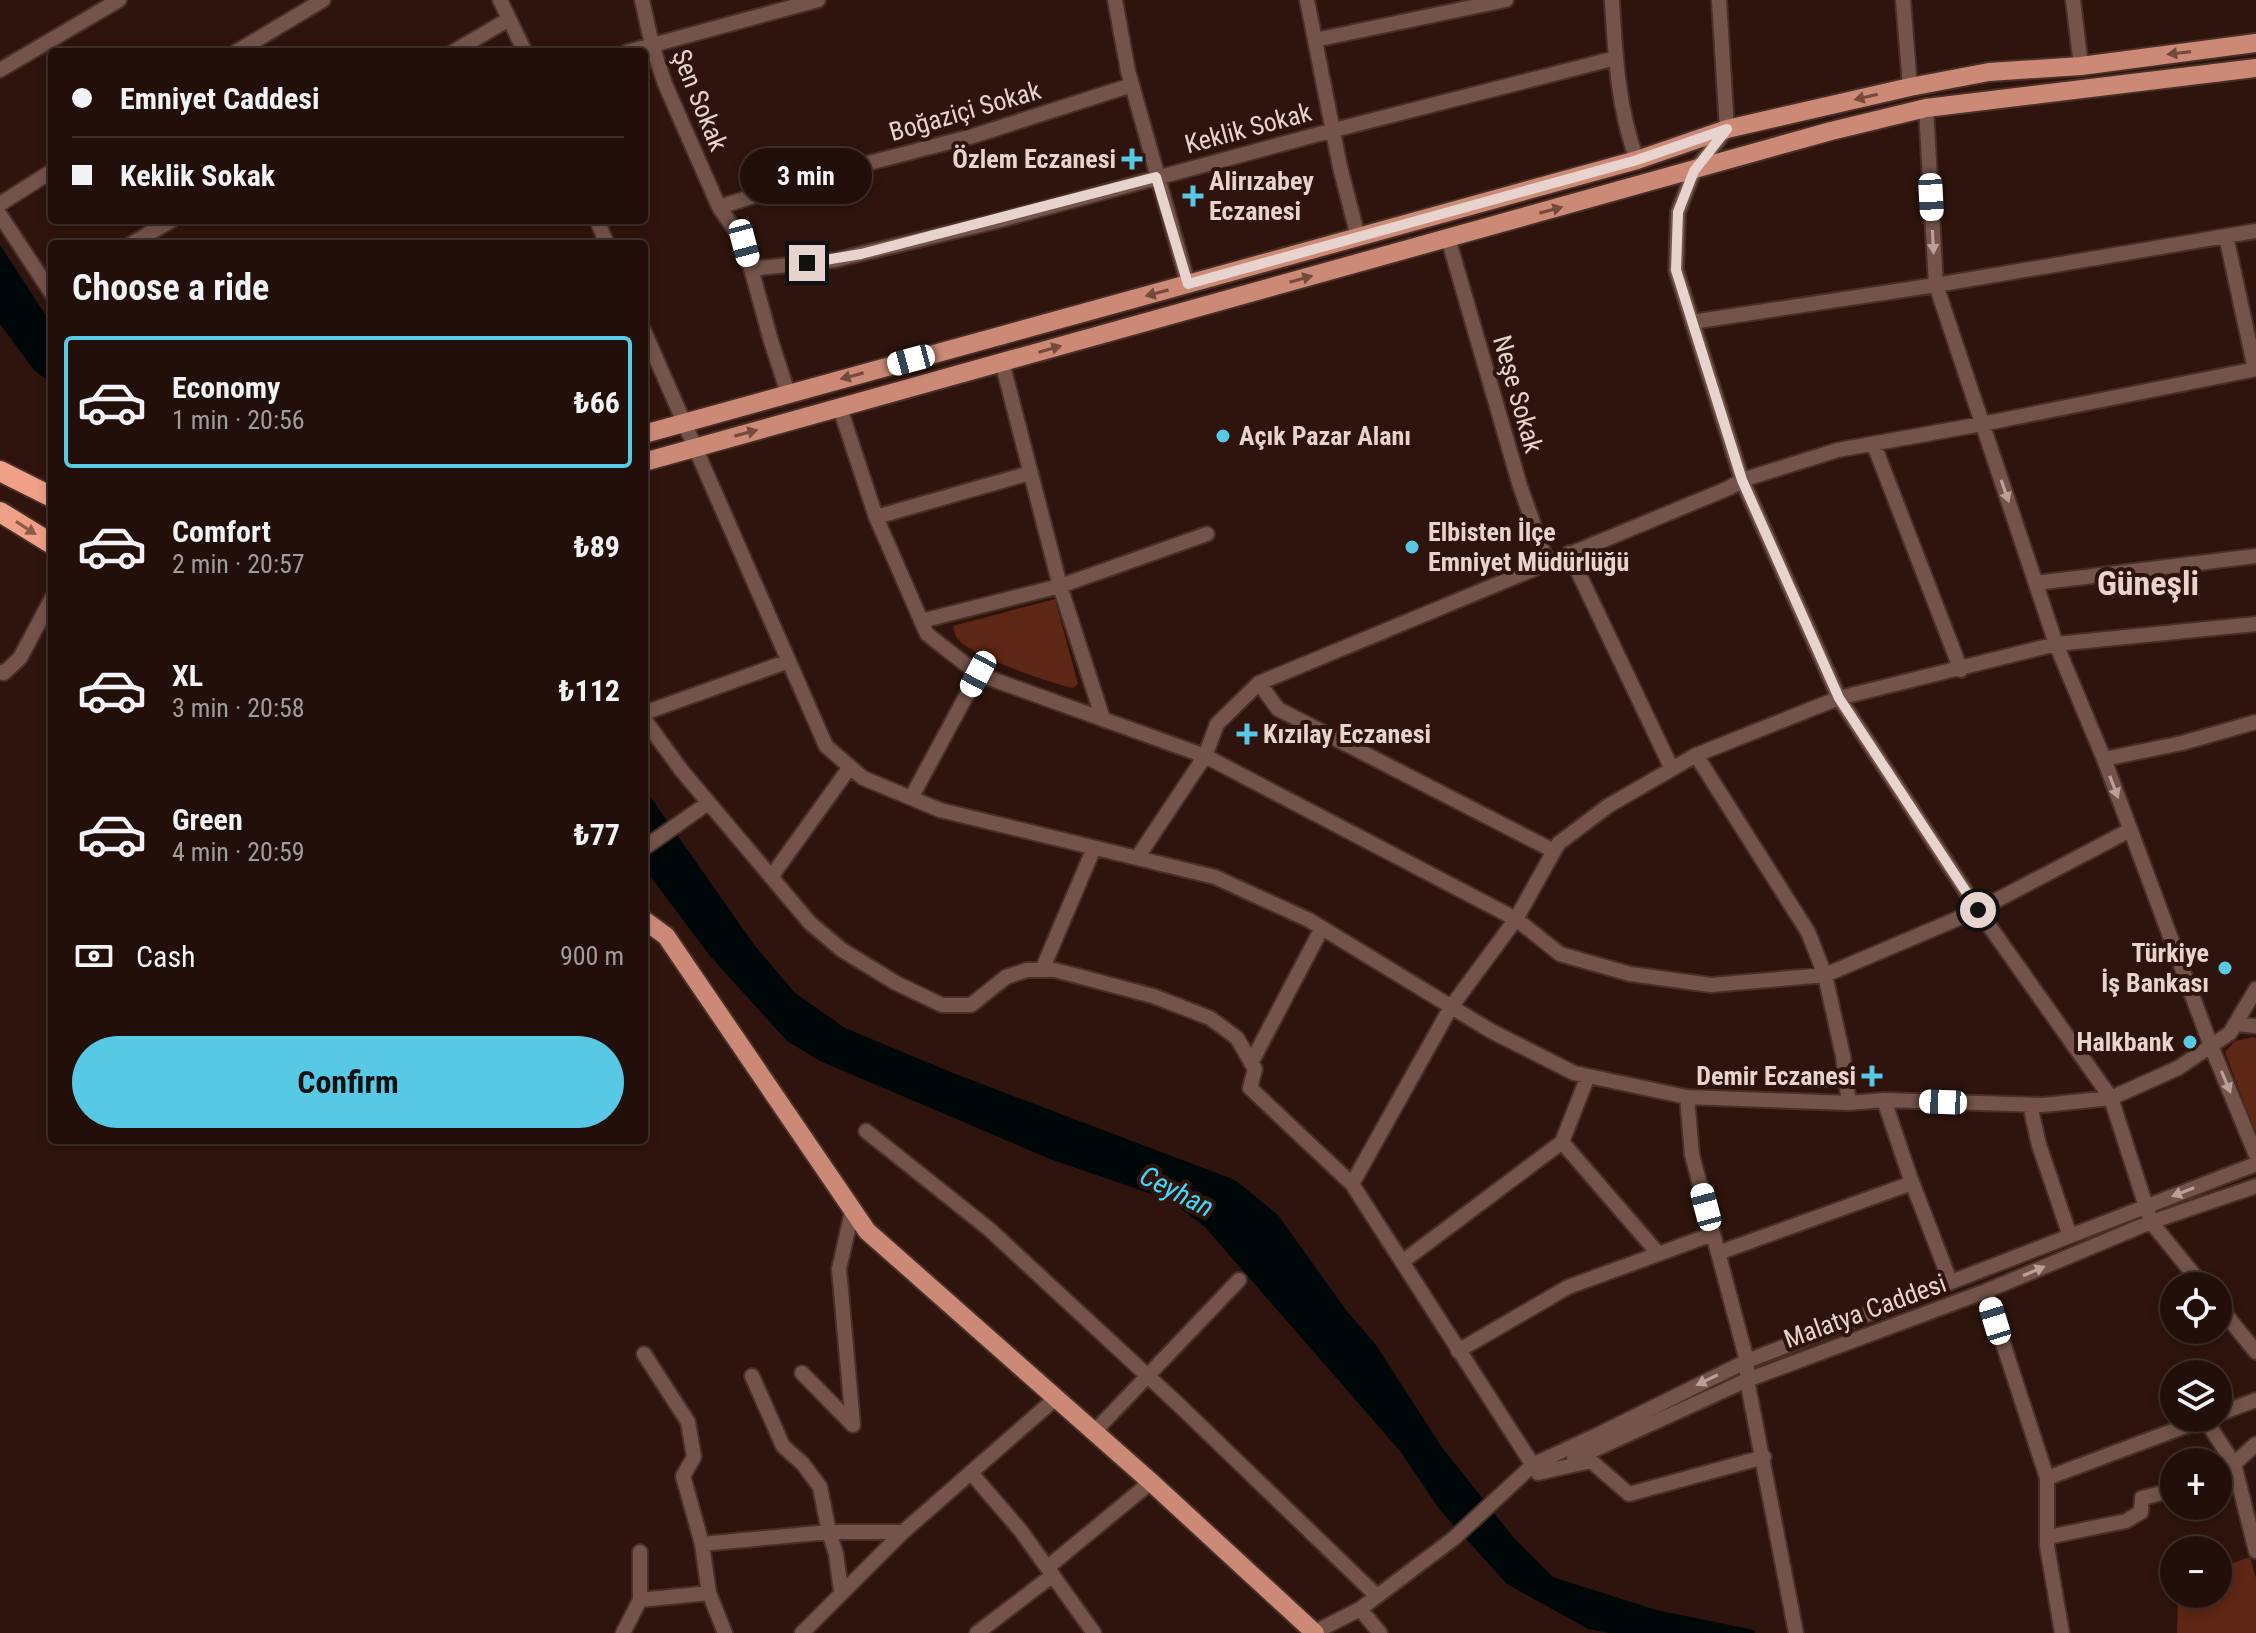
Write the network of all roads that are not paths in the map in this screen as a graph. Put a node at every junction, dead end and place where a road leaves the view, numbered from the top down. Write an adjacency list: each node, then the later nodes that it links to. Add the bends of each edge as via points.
1 (119, 0): 24 (street)
2 (323, 0): 17 (street)
3 (500, 0): 13 (street)
4 (642, 0): 16 (street, Şen Sokak)
5 (818, 0): 16 (street)
6 (1115, 0): 25 (street)
7 (1307, 0): 14 (street)
8 (1506, 0): 14 (street)
9 (1612, 0): 21 (street)
10 (1719, 0): 28 (street)
11 (1903, 0): 26 (street)
12 (2073, 0): 22 (street)
13 (509, 19): 18 (street); 19 (street)
14 (1315, 40): 29 (street)
15 (2256, 43): 22 (main road, one-way to 22)
16 (652, 45): 20 (street); 35 (street, Şen Sokak)
17 (243, 48)
18 (460, 48)
19 (523, 48)
20 (641, 48)
21 (1616, 58): 29 (street, Keklik Sokak); 30 (street)
22 (2081, 66): 26 (main road, via 1989,72)
23 (2256, 68): 27 (main road)
24 (0, 70)
25 (1132, 85): 33 (street); 35 (street, Boğaziçi Sokak)
26 (1910, 87): 28 (main road, one-way to 28)
27 (1926, 108): 31 (main road); 45 (street, one-way to 45)
28 (1727, 129): 30 (main road); 31 (street)
29 (1334, 130): 33 (street, Keklik Sokak); 40 (street)
30 (1637, 160): 40 (main road)
31 (1694, 171): 41 (main road, one-way to 31); 47 (street, via 1678,212 1676,270)
32 (48, 174): 34 (street)
33 (1156, 177): 43 (street, Keklik Sokak, via 835,260); 44 (street)
34 (0, 204)
35 (719, 207): 43 (street, Şen Sokak, via 744,243)
36 (0, 215): 46 (street)
37 (165, 224): 42 (street)
38 (2256, 231): 39 (street)
39 (2226, 236): 45 (street); 50 (street)
40 (1358, 237): 44 (main road)
41 (1448, 238): 49 (main road, one-way to 41); 69 (street, Neşe Sokak)
42 (138, 240)
43 (751, 269): 51 (street, Şen Sokak)
44 (1188, 284): 51 (main road, one-way to 51)
45 (1936, 285): 47 (street); 54 (street)
46 (48, 288)
47 (1692, 322): 61 (street)
48 (648, 340): 53 (street)
49 (1002, 362): 52 (main road); 60 (street)
50 (2256, 369): 54 (street)
51 (788, 393): 53 (main road)
52 (840, 408): 57 (main road, one-way to 52); 64 (street)
53 (683, 423): 55 (main road); 57 (street)
54 (1982, 424): 56 (street); 70 (street, one-way to 70)
55 (648, 433)
56 (1874, 445): 61 (street, via 1838,450); 77 (street)
57 (696, 447): 58 (main road); 76 (street)
58 (648, 461)
59 (0, 471): 62 (highway)
60 (1030, 473): 64 (street); 71 (street)
61 (1735, 484): 67 (street); 81 (street)
62 (48, 495)
63 (0, 512): 66 (highway, one-way to 66)
64 (876, 517): 73 (street)
65 (1207, 534): 71 (street)
66 (48, 542)
67 (1569, 553): 69 (street); 90 (street)
68 (2256, 556): 70 (street)
69 (1547, 562): 80 (street)
70 (2036, 583): 75 (street)
71 (1060, 586): 73 (street); 83 (street)
72 (48, 606): 78 (street, via 20,658)
73 (921, 621): 79 (street, via 927,634)
74 (2256, 624): 75 (street)
75 (2056, 644): 77 (street); 88 (street)
76 (789, 661): 82 (street); 89 (street, via 826,746)
77 (1961, 670): 81 (street)
78 (0, 672)
79 (978, 674): 83 (street); 91 (street)
80 (1259, 683): 87 (street, via 1217,724); 96 (street, via 1278,709)
81 (1839, 698): 86 (street); 99 (street)
82 (648, 714)
83 (1103, 719): 87 (street)
84 (648, 721): 92 (street)
85 (2256, 722): 88 (street)
86 (1696, 755): 90 (street); 104 (street, via 1808,932)
87 (1205, 756): 97 (street); 100 (street)
88 (2104, 759): 93 (street, one-way to 93)
89 (850, 767): 91 (street); 98 (street)
90 (1671, 767): 96 (street, via 1608,806)
91 (911, 798): 95 (street)
92 (708, 803): 94 (street); 98 (street)
93 (2130, 830): 99 (street); 109 (street)
94 (648, 845)
95 (1094, 848): 97 (street); 103 (street)
96 (1554, 851): 100 (street)
97 (1137, 858): 102 (street, via 1215,877)
98 (771, 877): 103 (street, via 810,923 842,950 942,1005 971,1005 1006,977)
99 (1978, 910): 104 (street); 113 (street)
100 (1516, 919): 104 (street, via 1560,954 1630,974 1711,985); 106 (street)
101 (648, 923): 125 (main road, via 666,936)
102 (1322, 928): 106 (street); 110 (street)
103 (1042, 970): 110 (street, via 1153,996 1210,1018 1237,1038)
104 (1825, 975): 115 (street)
105 (2256, 991): 108 (street)
106 (1451, 1007): 111 (street); 122 (street)
107 (2256, 1026): 108 (street)
108 (2232, 1028): 109 (street)
109 (2211, 1046): 113 (street, via 2178,1068); 119 (street, one-way to 119)
110 (1251, 1063): 122 (street, via 1255,1069 1250,1088)
111 (1588, 1076): 112 (street); 118 (street)
112 (1687, 1097): 115 (street); 127 (street, via 1692,1155)
113 (2111, 1098): 116 (street); 124 (street)
114 (1884, 1100): 115 (street); 116 (street); 121 (street)
115 (1849, 1103)
116 (2030, 1105): 128 (street)
117 (866, 1131): 143 (street, via 989,1229)
118 (1562, 1142): 129 (street); 131 (street)
119 (2256, 1155)
120 (2256, 1164): 124 (street, one-way to 124)
121 (1912, 1183): 130 (street); 134 (street)
122 (1352, 1184): 131 (street)
123 (2256, 1186): 126 (street, Malatya Caddesi)
124 (2146, 1207): 126 (street); 128 (street)
125 (852, 1212): 141 (street, via 839,1269 853,1425); 145 (main road)
126 (2151, 1222): 132 (street); 135 (street, Malatya Caddesi, one-way to 126)
127 (1713, 1234): 129 (street); 130 (street)
128 (2070, 1236): 134 (street)
129 (1657, 1252): 137 (street, via 1568,1287)
130 (1718, 1253): 140 (street)
131 (1402, 1262): 137 (street)
132 (2192, 1272)
133 (1239, 1280): 143 (street)
134 (1950, 1281): 140 (street)
135 (1986, 1291): 144 (street, Malatya Caddesi); 156 (street)
136 (2232, 1322): 138 (street)
137 (1458, 1351): 154 (street)
138 (2256, 1352)
139 (644, 1354): 162 (street, via 688,1422 694,1457 683,1476)
140 (1747, 1361): 144 (street); 154 (street, one-way to 154)
141 (802, 1373)
142 (752, 1376): 159 (street, via 783,1446 820,1487)
143 (1148, 1376): 148 (street); 168 (street)
144 (1747, 1380): 152 (street); 154 (street, Malatya Caddesi)
145 (1056, 1398): 148 (main road); 155 (street)
146 (2256, 1400): 147 (street)
147 (2232, 1409)
148 (1094, 1432): 157 (main road)
149 (2169, 1432): 156 (street)
150 (2215, 1432): 153 (street)
151 (2256, 1444): 153 (street)
152 (1764, 1457): 154 (street, via 1629,1494 1591,1461); 178 (street)
153 (2234, 1464): 163 (street)
154 (1536, 1468): 168 (street)
155 (972, 1474): 160 (street); 165 (street)
156 (2047, 1478): 161 (street)
157 (1151, 1482): 165 (street); 176 (main road)
158 (2160, 1494): 161 (street, via 2142,1498 2141,1512 2126,1521)
159 (829, 1532): 160 (street); 162 (street); 166 (street)
160 (903, 1532): 166 (street)
161 (2048, 1537): 179 (street)
162 (702, 1544): 167 (street)
163 (2256, 1551)
164 (640, 1552): 169 (street)
165 (1051, 1571): 174 (street); 175 (street)
166 (841, 1591): 173 (street)
167 (709, 1593): 169 (street); 172 (street)
168 (1377, 1596): 170 (street)
169 (640, 1600): 171 (street)
170 (1360, 1609): 176 (street); 177 (street)
171 (623, 1633)
172 (725, 1633)
173 (802, 1633)
174 (977, 1633)
175 (1094, 1633)
176 (1314, 1633)
177 (1380, 1633)
178 (1796, 1633)
179 (2062, 1633)

